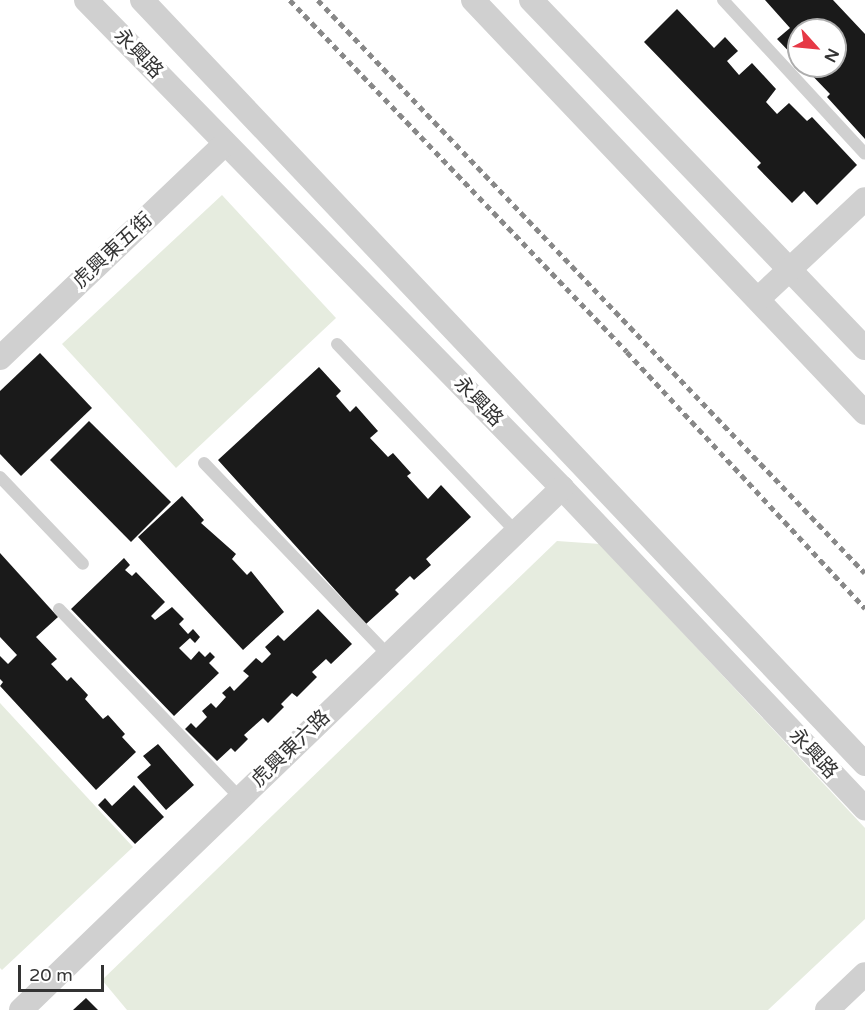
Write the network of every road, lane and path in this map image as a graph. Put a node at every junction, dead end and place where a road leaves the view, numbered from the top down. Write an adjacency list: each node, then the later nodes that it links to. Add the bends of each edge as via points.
1 (86, 0): 6 (street, 永興路)
2 (142, 0): 22 (street, 永興路)
3 (473, 0): 10 (street)
4 (531, 0): 9 (street)
5 (723, 0): 7 (lane)
6 (225, 144): 13 (street, 虎興東五街); 17 (street, 永興路)
7 (865, 154)
8 (865, 199): 9 (street)
9 (790, 267): 10 (street); 12 (street)
10 (758, 299): 14 (street)
11 (337, 344): 18 (lane)
12 (865, 348)
13 (0, 358)
14 (865, 413)
15 (204, 463): 21 (lane)
16 (0, 477): 19 (lane)
17 (562, 488): 18 (street, 虎興東六路); 24 (street, 永興路)
18 (516, 532): 21 (street, 虎興東六路)
19 (83, 564)
20 (58, 609): 23 (lane)
21 (388, 655): 23 (street, 虎興東六路)
22 (865, 764)
23 (240, 798): 26 (street, 虎興東六路)
24 (865, 808)
25 (865, 974): 27 (street)
26 (21, 1010)
27 (827, 1010)

